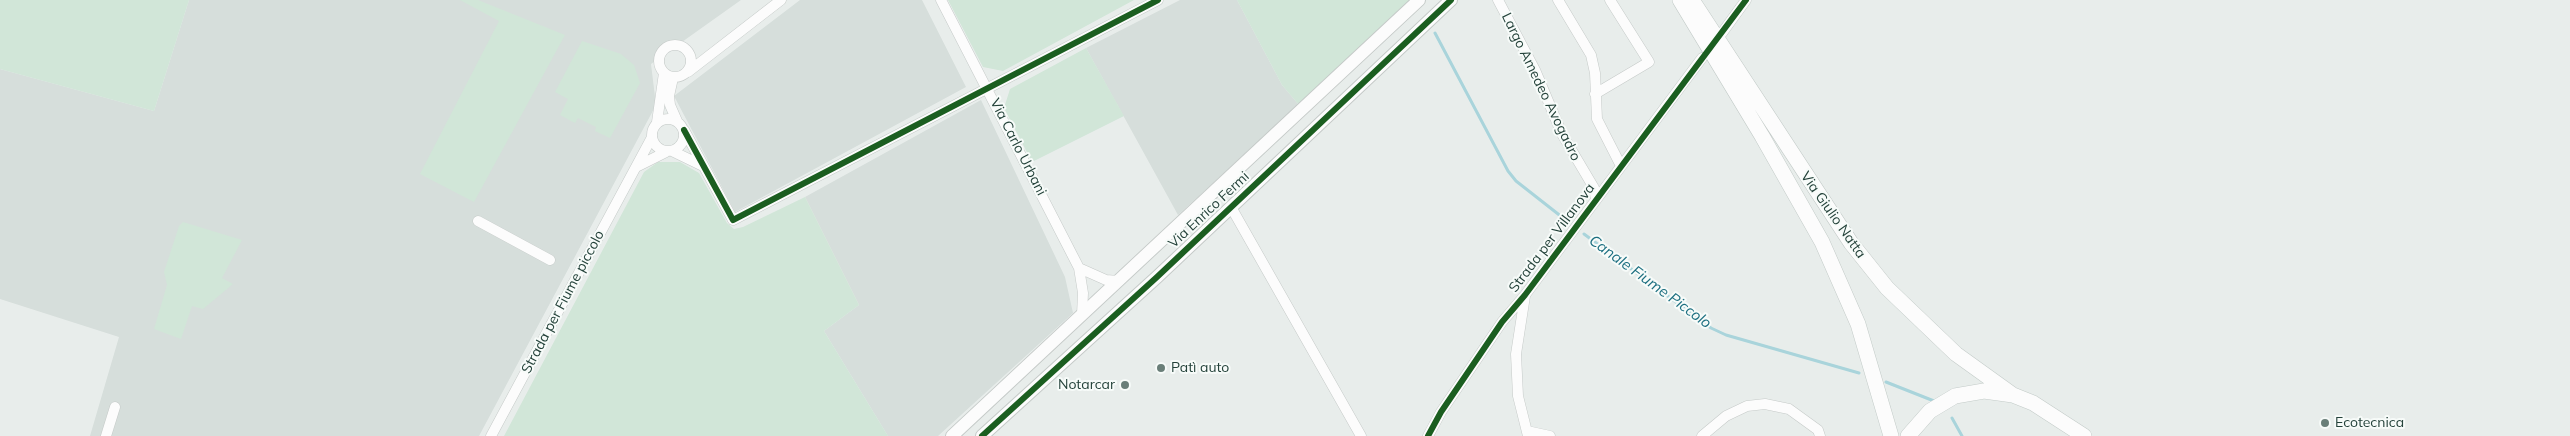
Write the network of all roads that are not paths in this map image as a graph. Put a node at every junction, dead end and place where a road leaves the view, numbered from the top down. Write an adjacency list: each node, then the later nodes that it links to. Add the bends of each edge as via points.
1 (781, 0): 14 (street)
2 (941, 0): 19 (street, Via Carlo Urbani)
3 (1158, 0): 19 (street)
4 (1419, 0): 33 (street, Via Enrico Fermi)
5 (1451, 0): 29 (street, Via Enrico Fermi)
6 (1498, 0): 28 (street, Largo Amedeo Avogadro, via 1535,70 1562,134 1594,188)
7 (1558, 0): 20 (street, via 1591,56)
8 (1610, 0): 20 (street, via 1649,62)
9 (1680, 0): 49 (main road, Via Giulio Natta, via 1822,242 1858,324)
10 (1692, 0): 36 (main road, Via Giulio Natta, via 1851,243 1887,288 1956,354)
11 (1746, 0): 12 (street)
12 (1722, 33)
13 (689, 51): 14 (street, via 697,55); 16 (street, via 692,62); 17 (street, via 680,45 664,49 659,64)
14 (712, 52): 16 (street)
15 (1702, 58): 25 (street, Strada per Villanova)
16 (688, 72): 18 (street)
17 (664, 73): 18 (street); 21 (street)
18 (674, 78): 22 (street, via 670,105)
19 (988, 88): 26 (street, via 732,220); 32 (street, Via Carlo Urbani)
20 (1595, 94): 25 (street, via 1597,119)
21 (657, 122): 22 (street, via 667,118); 23 (street)
22 (681, 126): 24 (street, via 685,135 681,146); 26 (street)
23 (652, 137): 24 (street, via 656,147); 27 (street, Strada per Fiume piccolo)
24 (669, 152): 26 (street, via 686,156); 27 (street)
25 (1621, 166): 28 (street, Strada per Villanova)
26 (704, 167)
27 (635, 168): 41 (street, Strada per Fiume piccolo)
28 (1596, 200): 34 (street, Strada per Villanova)
29 (1231, 207): 43 (street, Via Enrico Fermi); 44 (street, Via Enrico Fermi)
30 (478, 221): 31 (street)
31 (550, 260)
32 (1079, 268): 33 (street, via 1106,280); 35 (street, Via Carlo Urbani)
33 (1119, 280): 35 (street, Via Enrico Fermi)
34 (1525, 295): 39 (street, via 1516,354 1518,396); 45 (street, Strada per Villanova, via 1502,322)
35 (1082, 315): 42 (street, Via Enrico Fermi)
36 (2014, 394): 38 (main road); 50 (main road, via 1984,391 1956,396 1930,411)
37 (116, 407): 40 (street)
38 (2050, 415): 51 (main road); 52 (main road)
39 (1527, 433): 46 (street)
40 (106, 436)
41 (491, 436)
42 (952, 436)
43 (982, 436)
44 (1361, 436)
45 (1428, 436)
46 (1550, 436)
47 (1702, 436): 48 (street, via 1726,416 1747,406 1765,404 1789,409 1818,430)
48 (1820, 436)
49 (1891, 436)
50 (1908, 436)
51 (2066, 436)
52 (2084, 436)

